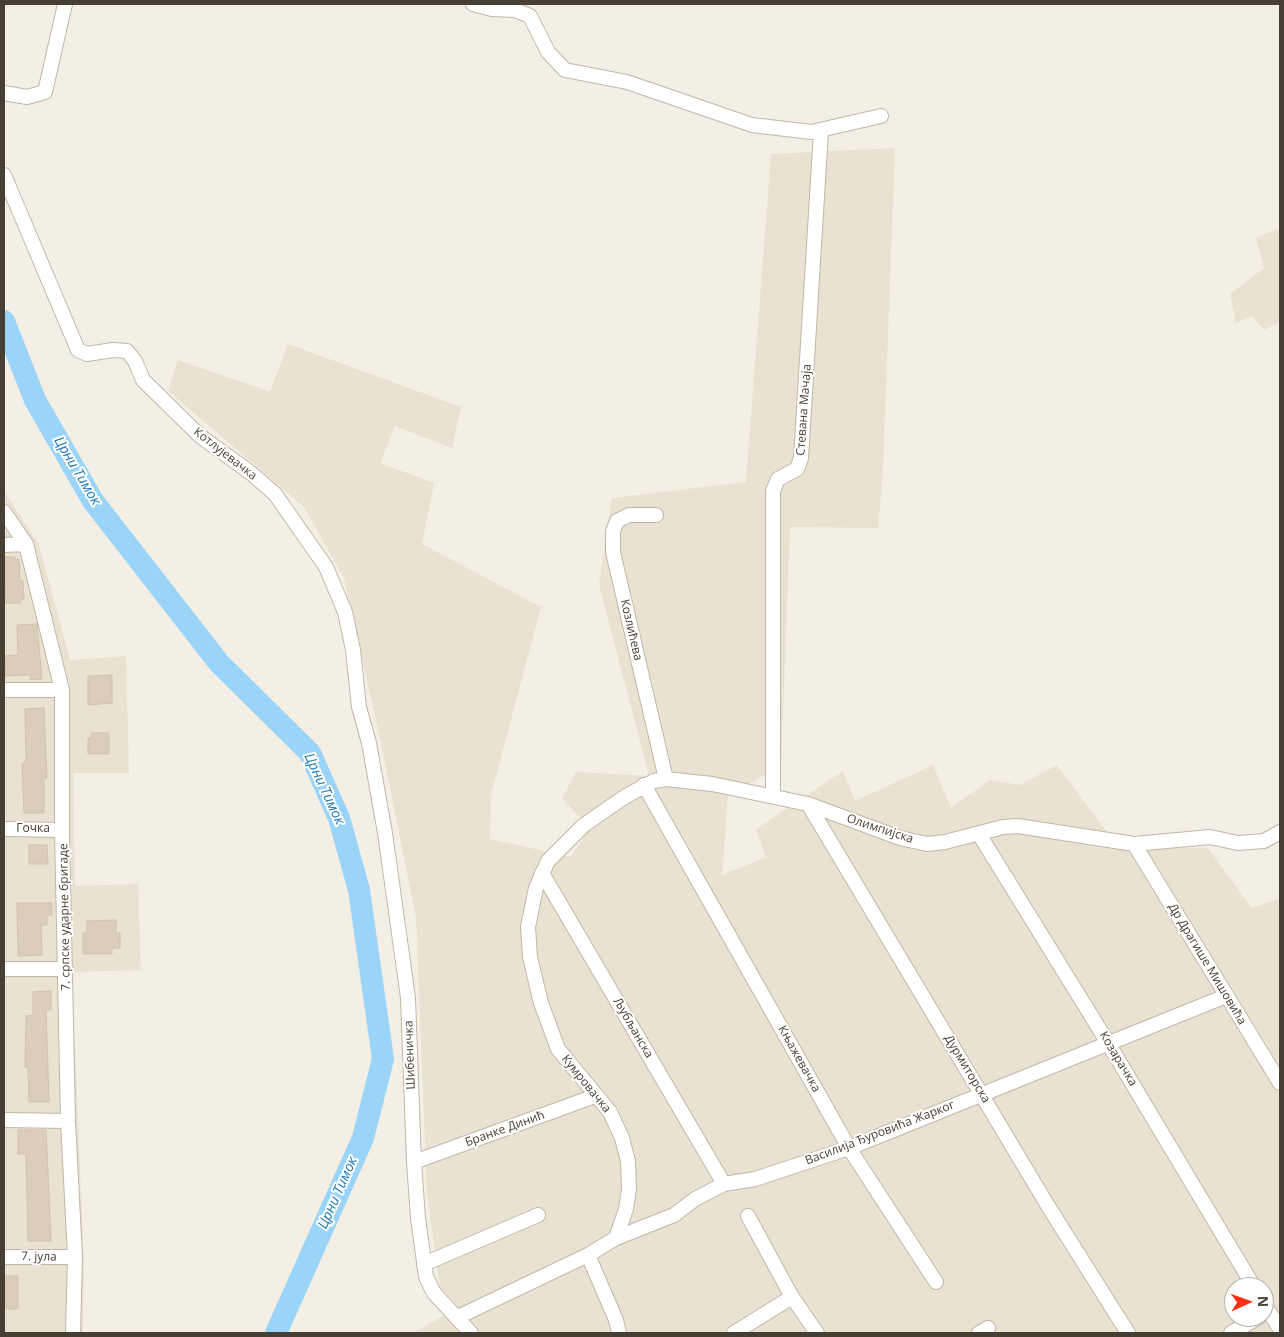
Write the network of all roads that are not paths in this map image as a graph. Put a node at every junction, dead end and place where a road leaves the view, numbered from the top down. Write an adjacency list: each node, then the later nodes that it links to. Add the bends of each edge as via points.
1 (66, 4): 3 (street, via 45,92 27,98)
2 (473, 4): 5 (street, via 524,12 530,16 548,52 565,70 627,82 752,125 792,131)
3 (4, 93)
4 (881, 116): 5 (street)
5 (821, 131): 16 (street, Стевана Мачаја, via 801,458 798,469 778,480 773,491)
6 (4, 175): 13 (street, Котлујевачка, via 78,350 87,354 123,350 132,356 143,380 200,436 275,494 326,568 345,612 359,706)
7 (4, 512): 9 (street, 7. српске ударне бригаде)
8 (656, 515): 14 (street, Козлићева, via 629,515 617,521 613,531 613,552)
9 (26, 544): 10 (street); 12 (street, 7. српске ударне бригаде)
10 (4, 545)
11 (4, 690): 12 (street)
12 (62, 690): 19 (street, 7. српске ударне бригаде)
13 (373, 762): 34 (street, Шибеничка, via 408,998)
14 (666, 779): 15 (street, Олимпијска); 16 (street, Олимпијска)
15 (644, 785): 23 (street, Олимпијска, via 584,825 561,846); 33 (street, Књажевачка)
16 (773, 795): 17 (street, Олимпијска)
17 (808, 804): 21 (street, Олимпијска, via 921,843 945,842); 29 (street, Дурмиторска)
18 (4, 829): 19 (street, Гочка)
19 (62, 830): 25 (street, 7. српске ударне бригаде)
20 (1280, 832): 22 (street, Олимпијска, via 1264,841 1238,843 1210,837)
21 (979, 834): 22 (street, Олимпијска, via 1018,826); 27 (street, Козарачка)
22 (1134, 844): 26 (street, Др Драгише Мишовића)
23 (542, 873): 30 (street, Кумровачка, via 532,901 528,928 530,958 541,1003 558,1049); 35 (street, Љубљанска)
24 (4, 969): 25 (street)
25 (66, 969): 32 (street, 7. српске ударне бригаде)
26 (1226, 996): 27 (street, Василија Ђуровића Жарког); 28 (street, Др Драгише Мишовића)
27 (1108, 1043): 29 (street, Василија Ђуровића Жарког); 43 (street, Козарачка)
28 (1280, 1083)
29 (981, 1094): 33 (street, Василија Ђуровића Жарког); 52 (street, Дурмиторска)
30 (595, 1096): 34 (street, Бранке Динић); 38 (street, Кумровачка, via 616,1123 628,1161 626,1209)
31 (4, 1120): 32 (street)
32 (68, 1121): 41 (street, 7. српске ударне бригаде)
33 (848, 1148): 35 (street, Василија Ђуровића Жарког, via 755,1179); 44 (street, Књажевачка)
34 (414, 1162): 42 (street, Шибеничка)
35 (724, 1184): 38 (street, Василија Ђуровића Жарког, via 695,1198 674,1215)
36 (538, 1215): 42 (street)
37 (748, 1216): 45 (street)
38 (616, 1238): 39 (street, Василија Ђуровића Жарког)
39 (588, 1255): 46 (street, Василија Ђуровића Жарког); 49 (street)
40 (4, 1257): 41 (street, 7. јула)
41 (75, 1257): 47 (street, 7. српске ударне бригаде)
42 (424, 1264): 46 (street, Шибеничка, via 434,1293)
43 (1248, 1277)
44 (936, 1282)
45 (792, 1297): 50 (street); 51 (street)
46 (458, 1317): 48 (street, Шибеничка)
47 (73, 1333)
48 (471, 1333)
49 (619, 1333)
50 (734, 1333)
51 (817, 1333)
52 (1128, 1333)

